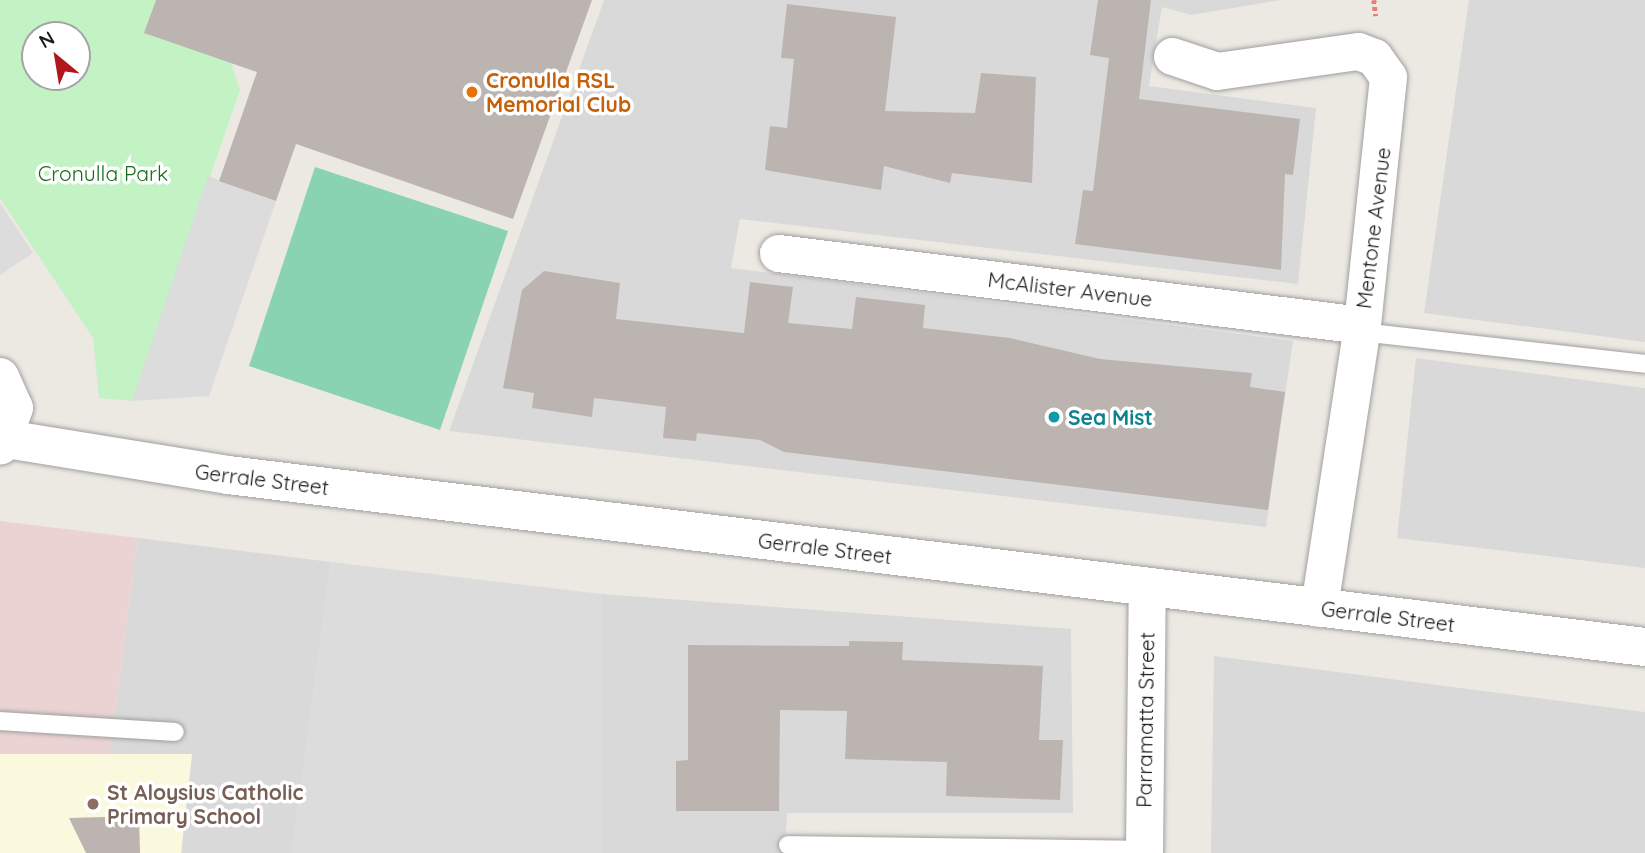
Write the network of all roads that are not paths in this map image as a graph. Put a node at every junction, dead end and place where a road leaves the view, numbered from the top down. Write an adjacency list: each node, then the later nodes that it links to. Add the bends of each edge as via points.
1 (1172, 56): 3 (street, Mentone Avenue, via 1217,71 1341,51 1358,51 1382,65 1389,94)
2 (778, 253): 3 (street, McAlister Avenue)
3 (1362, 329): 4 (lane, McAlister Avenue); 8 (street, Mentone Avenue)
4 (1645, 364)
5 (0, 377): 6 (street, via 14,408)
6 (3, 443): 7 (street, Gerrale Street)
7 (1147, 588): 8 (street, Gerrale Street); 13 (street, Parramatta Street)
8 (1319, 608): 9 (street, Gerrale Street)
9 (1645, 647)
10 (0, 721): 11 (lane)
11 (175, 732)
12 (788, 845): 13 (lane)
13 (1144, 852)

